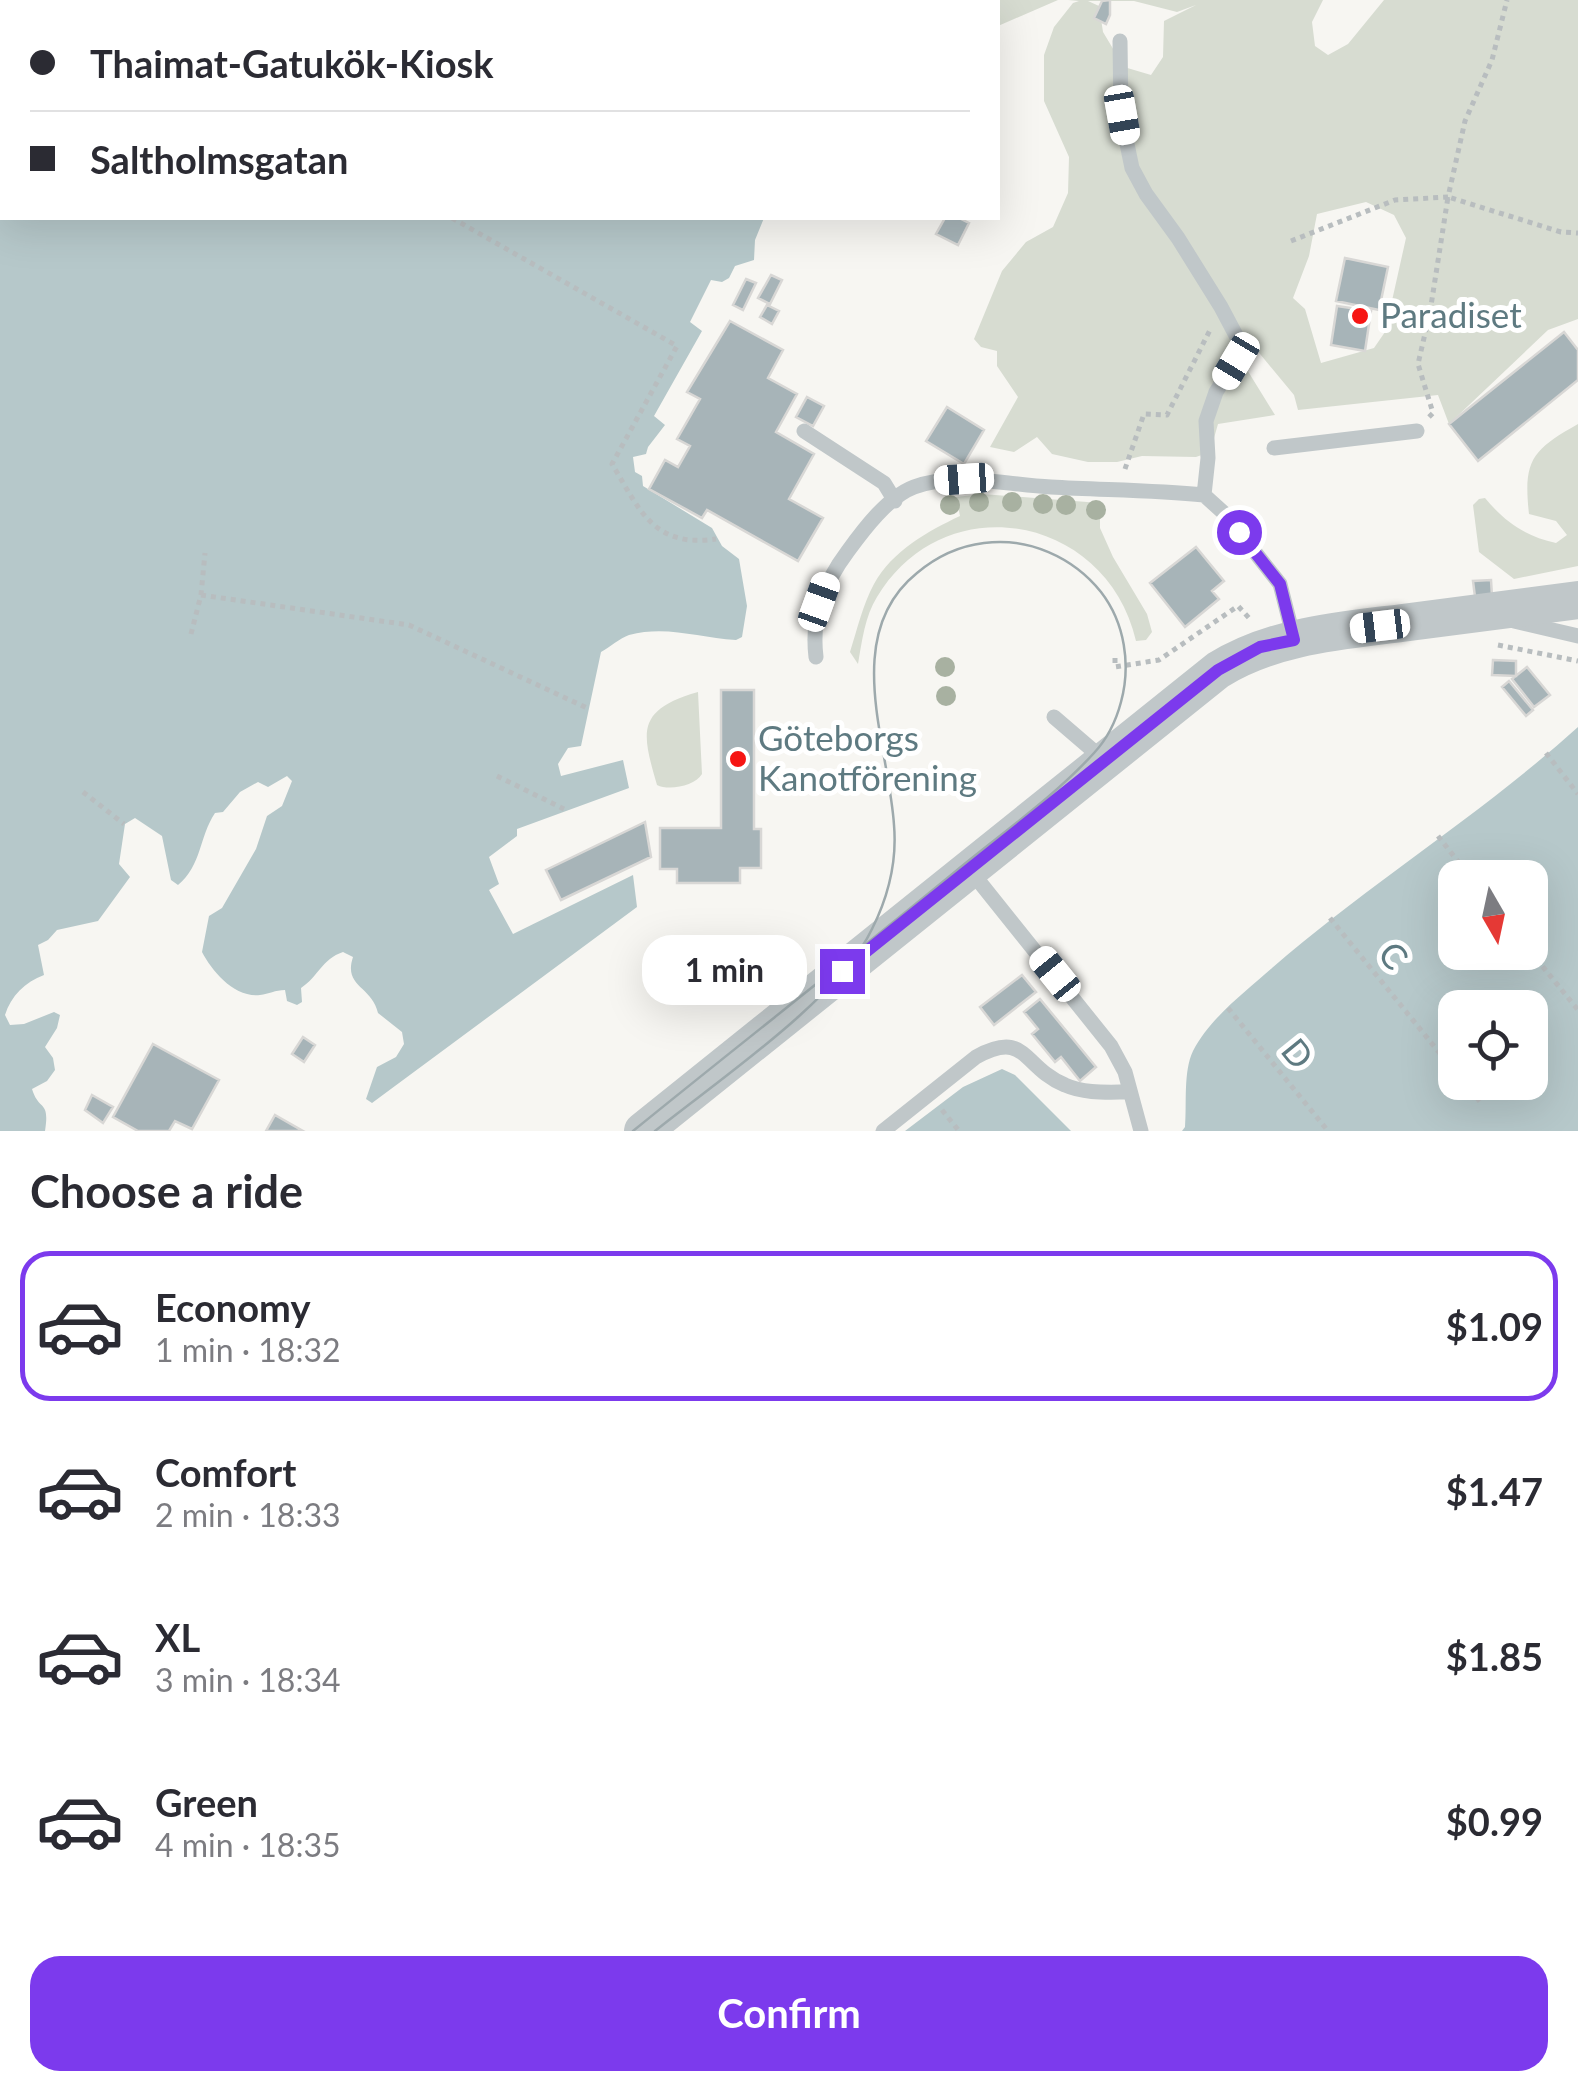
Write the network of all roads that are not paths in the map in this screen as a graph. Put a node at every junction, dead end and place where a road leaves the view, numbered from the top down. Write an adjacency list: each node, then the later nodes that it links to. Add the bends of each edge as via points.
1 (1120, 40): 5 (lane, via 1122,115 1132,168 1237,336 1239,351 1208,410)
2 (804, 431): 6 (lane, via 884,483)
3 (1417, 431): 4 (lane)
4 (1274, 448)
5 (1204, 494): 6 (lane, via 964,479 925,484); 10 (lane, via 1280,584)
6 (895, 500): 11 (lane, via 828,577 819,602)
7 (1566, 606): 8 (street)
8 (1483, 628): 9 (lane); 10 (street)
9 (1578, 636)
10 (1294, 640): 13 (street, via 1260,647 1218,670)
11 (816, 657)
12 (1054, 717): 13 (lane)
13 (1105, 761): 14 (street)
14 (969, 869): 15 (lane, via 1112,1046); 16 (street)
15 (1129, 1092): 17 (lane, via 1068,1087 1006,1045 976,1057); 18 (lane)
16 (643, 1131)
17 (883, 1131)
18 (1141, 1131)

